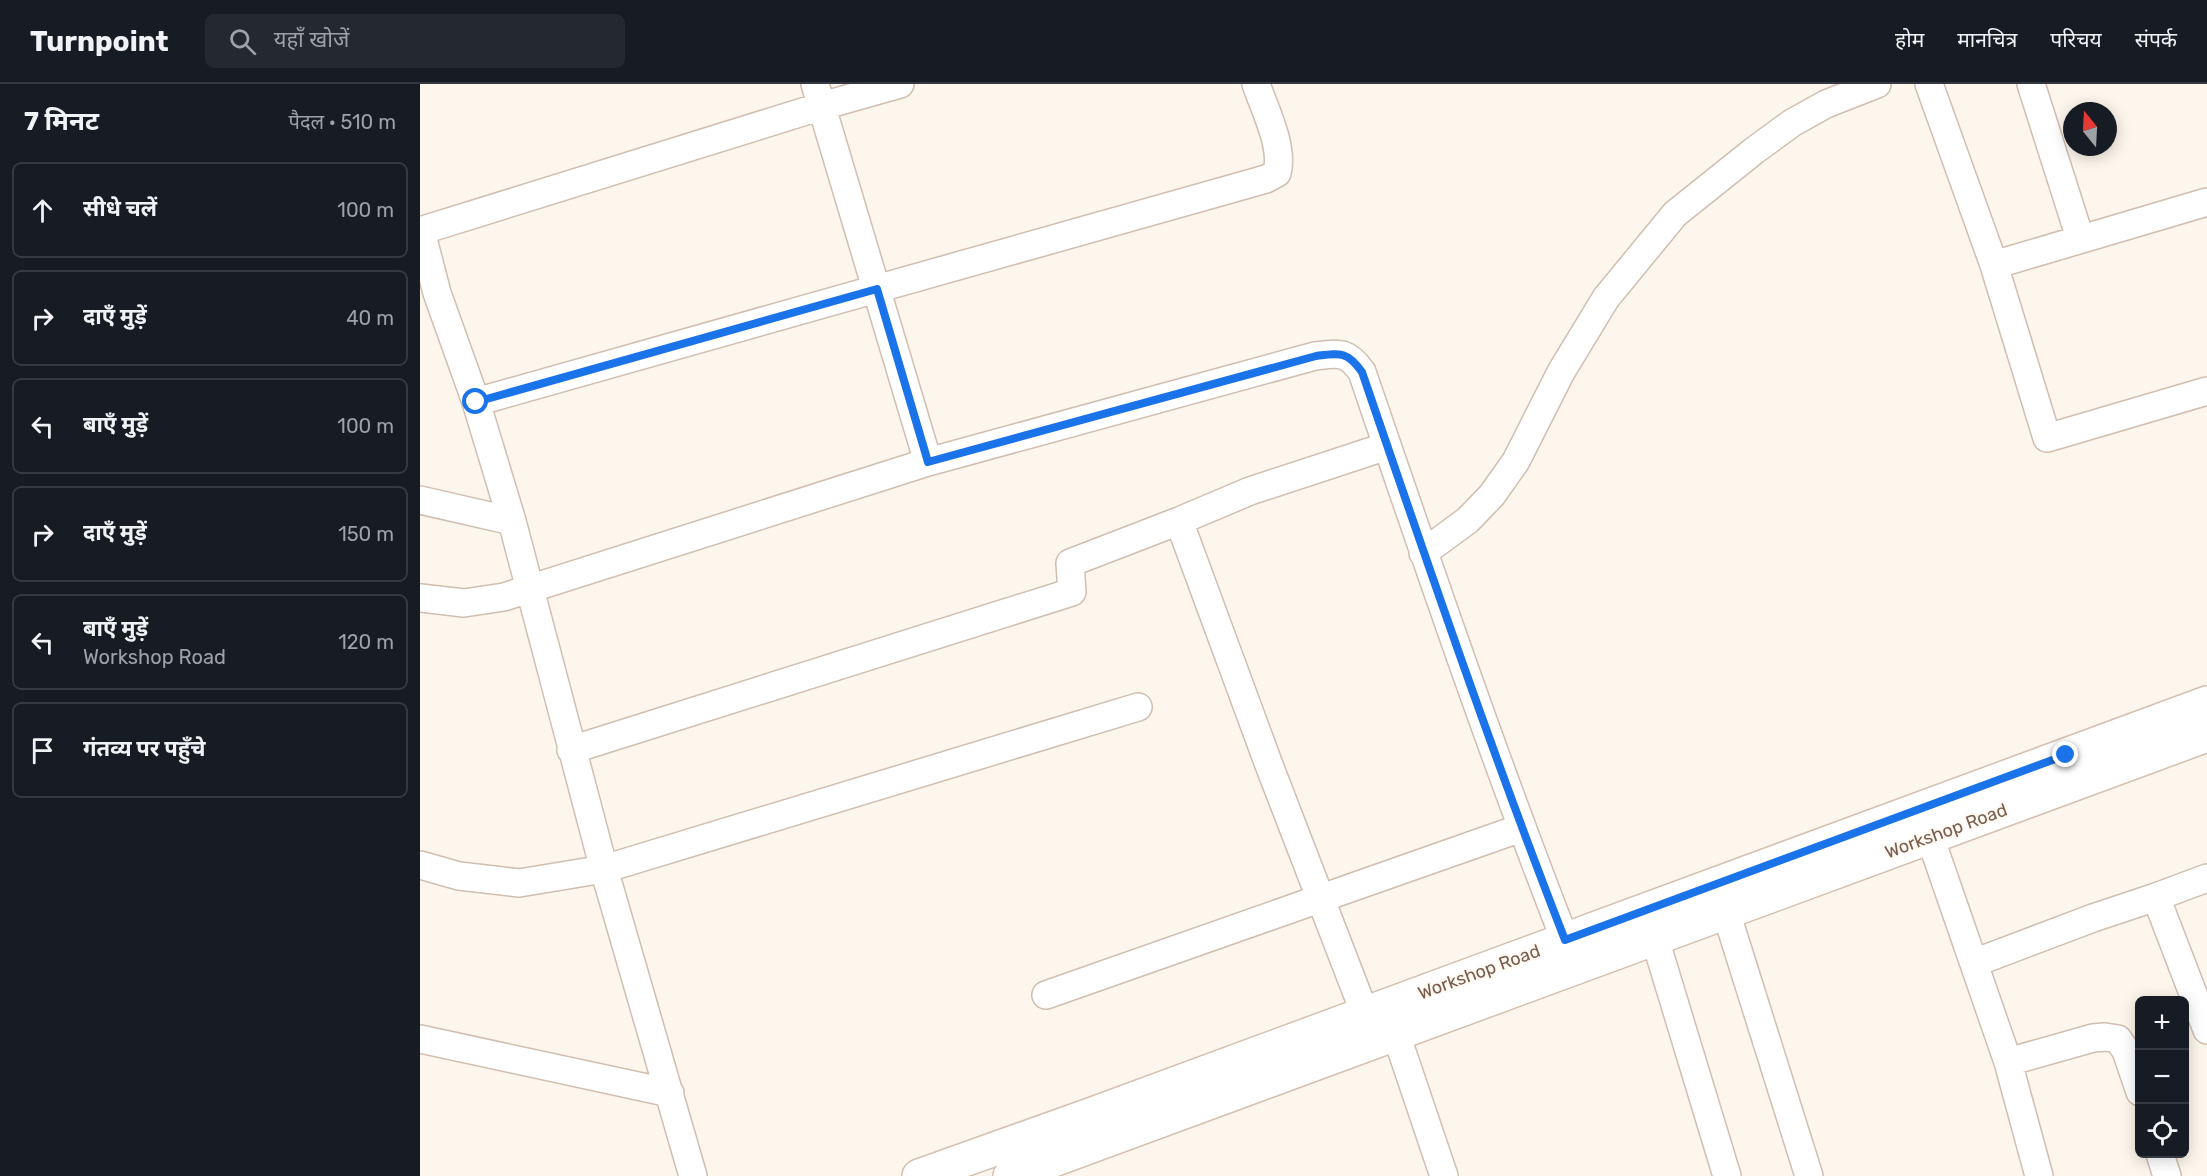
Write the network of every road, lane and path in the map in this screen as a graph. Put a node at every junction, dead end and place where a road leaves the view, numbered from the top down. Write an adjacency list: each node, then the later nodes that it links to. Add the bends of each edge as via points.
1 (900, 84): 6 (street)
2 (1256, 84): 11 (street, via 1279,151 1277,173 1266,179)
3 (1877, 84): 20 (street, via 1826,104 1792,123 1675,214 1606,298 1561,372 1516,461 1492,495 1468,520)
4 (1929, 84): 10 (street)
5 (2031, 84): 9 (street)
6 (819, 95): 8 (street); 11 (street)
7 (2207, 202): 9 (street)
8 (420, 231): 12 (street)
9 (2080, 238): 10 (street)
10 (1994, 265): 13 (street, via 2047,438)
11 (877, 289): 14 (street); 16 (street)
12 (428, 290): 14 (street)
13 (2207, 391)
14 (476, 402): 18 (street)
15 (1387, 446): 16 (street, via 1362,372 1352,358 1340,353 1316,356); 19 (street, via 1250,491); 20 (street)
16 (928, 462): 21 (street)
17 (420, 500): 18 (street)
18 (512, 521): 21 (street)
19 (1179, 521): 26 (street, via 1070,563 1072,592); 33 (street)
20 (1423, 553): 27 (street)
21 (529, 589): 22 (street, via 483,602); 26 (street)
22 (420, 598)
23 (2207, 703): 36 (main road, Workshop Road)
24 (1138, 706): 30 (street)
25 (2207, 735): 28 (main road, Workshop Road)
26 (571, 750): 30 (street)
27 (1521, 828): 33 (street); 36 (street)
28 (1930, 837): 34 (main road, Workshop Road); 37 (street)
29 (420, 865): 30 (street, via 459,876 519,883)
30 (604, 869): 45 (street)
31 (2207, 878): 32 (street)
32 (2156, 897): 37 (street); 40 (street)
33 (1320, 898): 38 (street); 39 (street)
34 (1726, 912): 35 (main road, Workshop Road); 53 (street)
35 (1655, 939): 41 (main road, Workshop Road); 52 (street)
36 (1565, 940): 39 (main road, Workshop Road)
37 (1974, 963): 43 (street)
38 (1046, 995)
39 (1365, 1014): 47 (main road, Workshop Road)
40 (2207, 1030)
41 (1396, 1034): 50 (main road, Workshop Road); 51 (street)
42 (420, 1039): 45 (street)
43 (2008, 1062): 44 (street, via 2105,1037 2118,1039); 54 (street)
44 (2135, 1080)
45 (670, 1093): 48 (street)
46 (2161, 1158): 55 (street)
47 (980, 1166): 49 (main road, Workshop Road)
48 (693, 1176)
49 (919, 1176)
50 (1010, 1176)
51 (1443, 1176)
52 (1727, 1176)
53 (1809, 1176)
54 (2039, 1176)
55 (2167, 1176)

